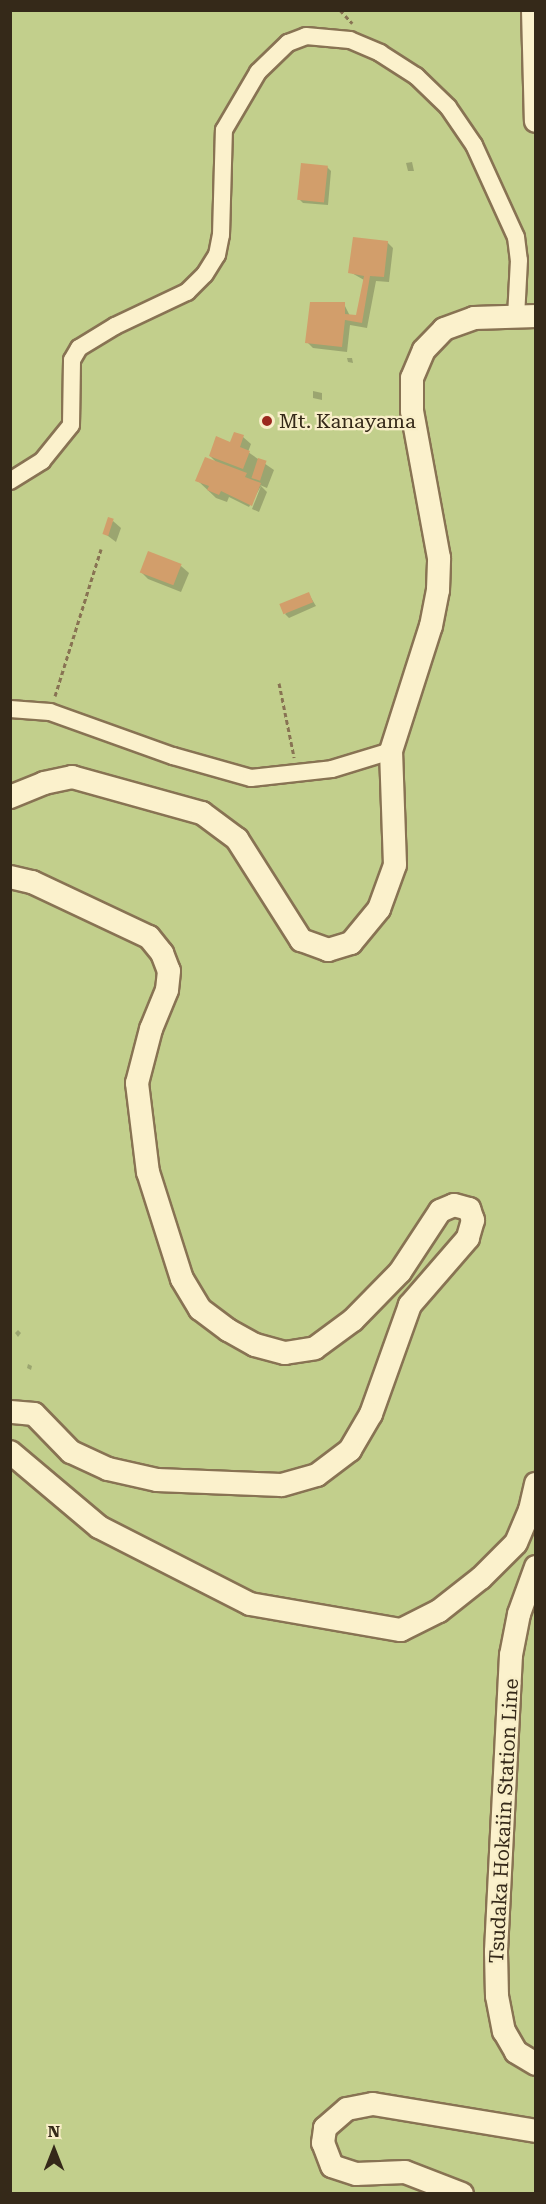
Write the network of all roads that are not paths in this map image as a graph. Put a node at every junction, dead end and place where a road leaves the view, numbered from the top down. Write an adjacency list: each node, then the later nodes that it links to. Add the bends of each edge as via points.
1 (533, 10): 2 (main road)
2 (536, 121)
3 (526, 317): 4 (street, via 516,237 474,145 448,107 416,76 380,53 350,40 306,36 288,43 258,72 224,130 221,235 217,255 205,274 187,292 79,348 72,360 71,425 42,461); 6 (main road, via 474,318 444,329 424,350 412,378 412,411 439,558 438,590 431,626)
4 (10, 481)
5 (10, 709): 6 (street, via 51,712 172,756 251,778 332,769)
6 (391, 751): 7 (main road, via 395,865 379,909 351,943 328,950 301,940 237,839 202,813 72,777)
7 (10, 797)
8 (10, 878): 9 (main road, via 32,882 149,937 162,953 169,971 167,990 151,1029 137,1083 148,1172 182,1279 200,1309 228,1330 255,1345 285,1353 315,1348 353,1320 400,1272 440,1210 454,1205 469,1209 473,1220 468,1238 410,1305 371,1414 350,1450 317,1474 281,1485 158,1480 108,1468 71,1452 34,1414)
9 (10, 1412)
10 (10, 1452): 11 (main road, via 99,1527 250,1604 401,1630 439,1611 481,1578 516,1543 531,1510)
11 (536, 1484)
12 (536, 1567): 13 (main road, Tsudaka Hokaiin Station Line, via 519,1614 511,1655 496,1952 497,1996 504,2031 516,2052)
13 (536, 2064)
14 (536, 2131): 15 (main road, via 373,2104 347,2109 325,2128 323,2143 332,2166 356,2174 405,2172)
15 (462, 2193)

